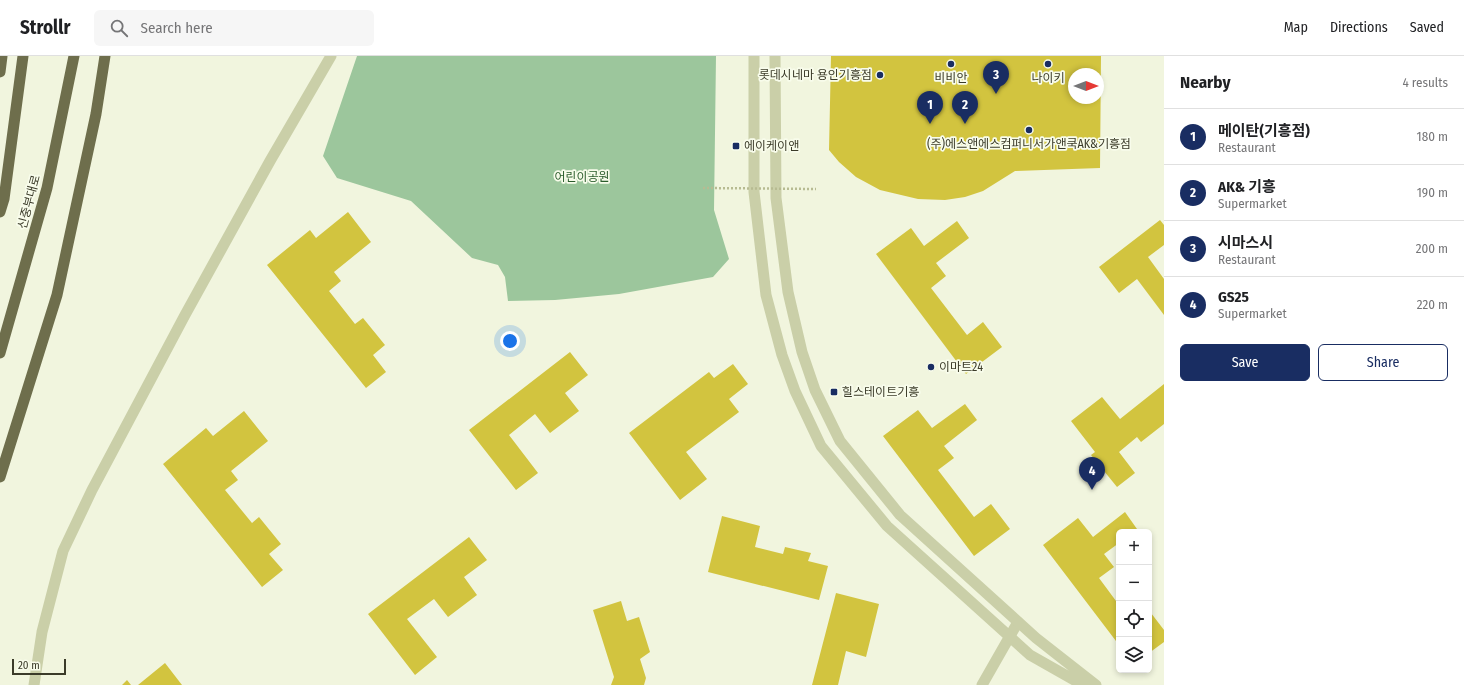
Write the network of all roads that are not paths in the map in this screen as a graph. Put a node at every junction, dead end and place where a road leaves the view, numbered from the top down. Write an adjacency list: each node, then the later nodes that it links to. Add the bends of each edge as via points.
1 (2, 56): 8 (highway)
2 (23, 56): 9 (highway, via 4,199)
3 (74, 56): 10 (highway, 신중부대로, via 47,188)
4 (105, 56): 11 (highway, via 96,114 57,295)
5 (331, 56): 14 (street, via 185,315 92,490 63,551 42,632)
6 (754, 56): 13 (street, via 754,192 766,295 782,355 795,391 821,446 887,526)
7 (775, 56): 12 (street, via 776,198 788,292 802,352 815,390 840,441 900,515)
8 (0, 72)
9 (0, 212)
10 (0, 352)
11 (0, 477)
12 (1018, 622): 13 (street); 17 (street)
13 (1010, 637): 15 (street); 16 (street, via 1030,655)
14 (34, 685)
15 (982, 685)
16 (1083, 685)
17 (1096, 685)

